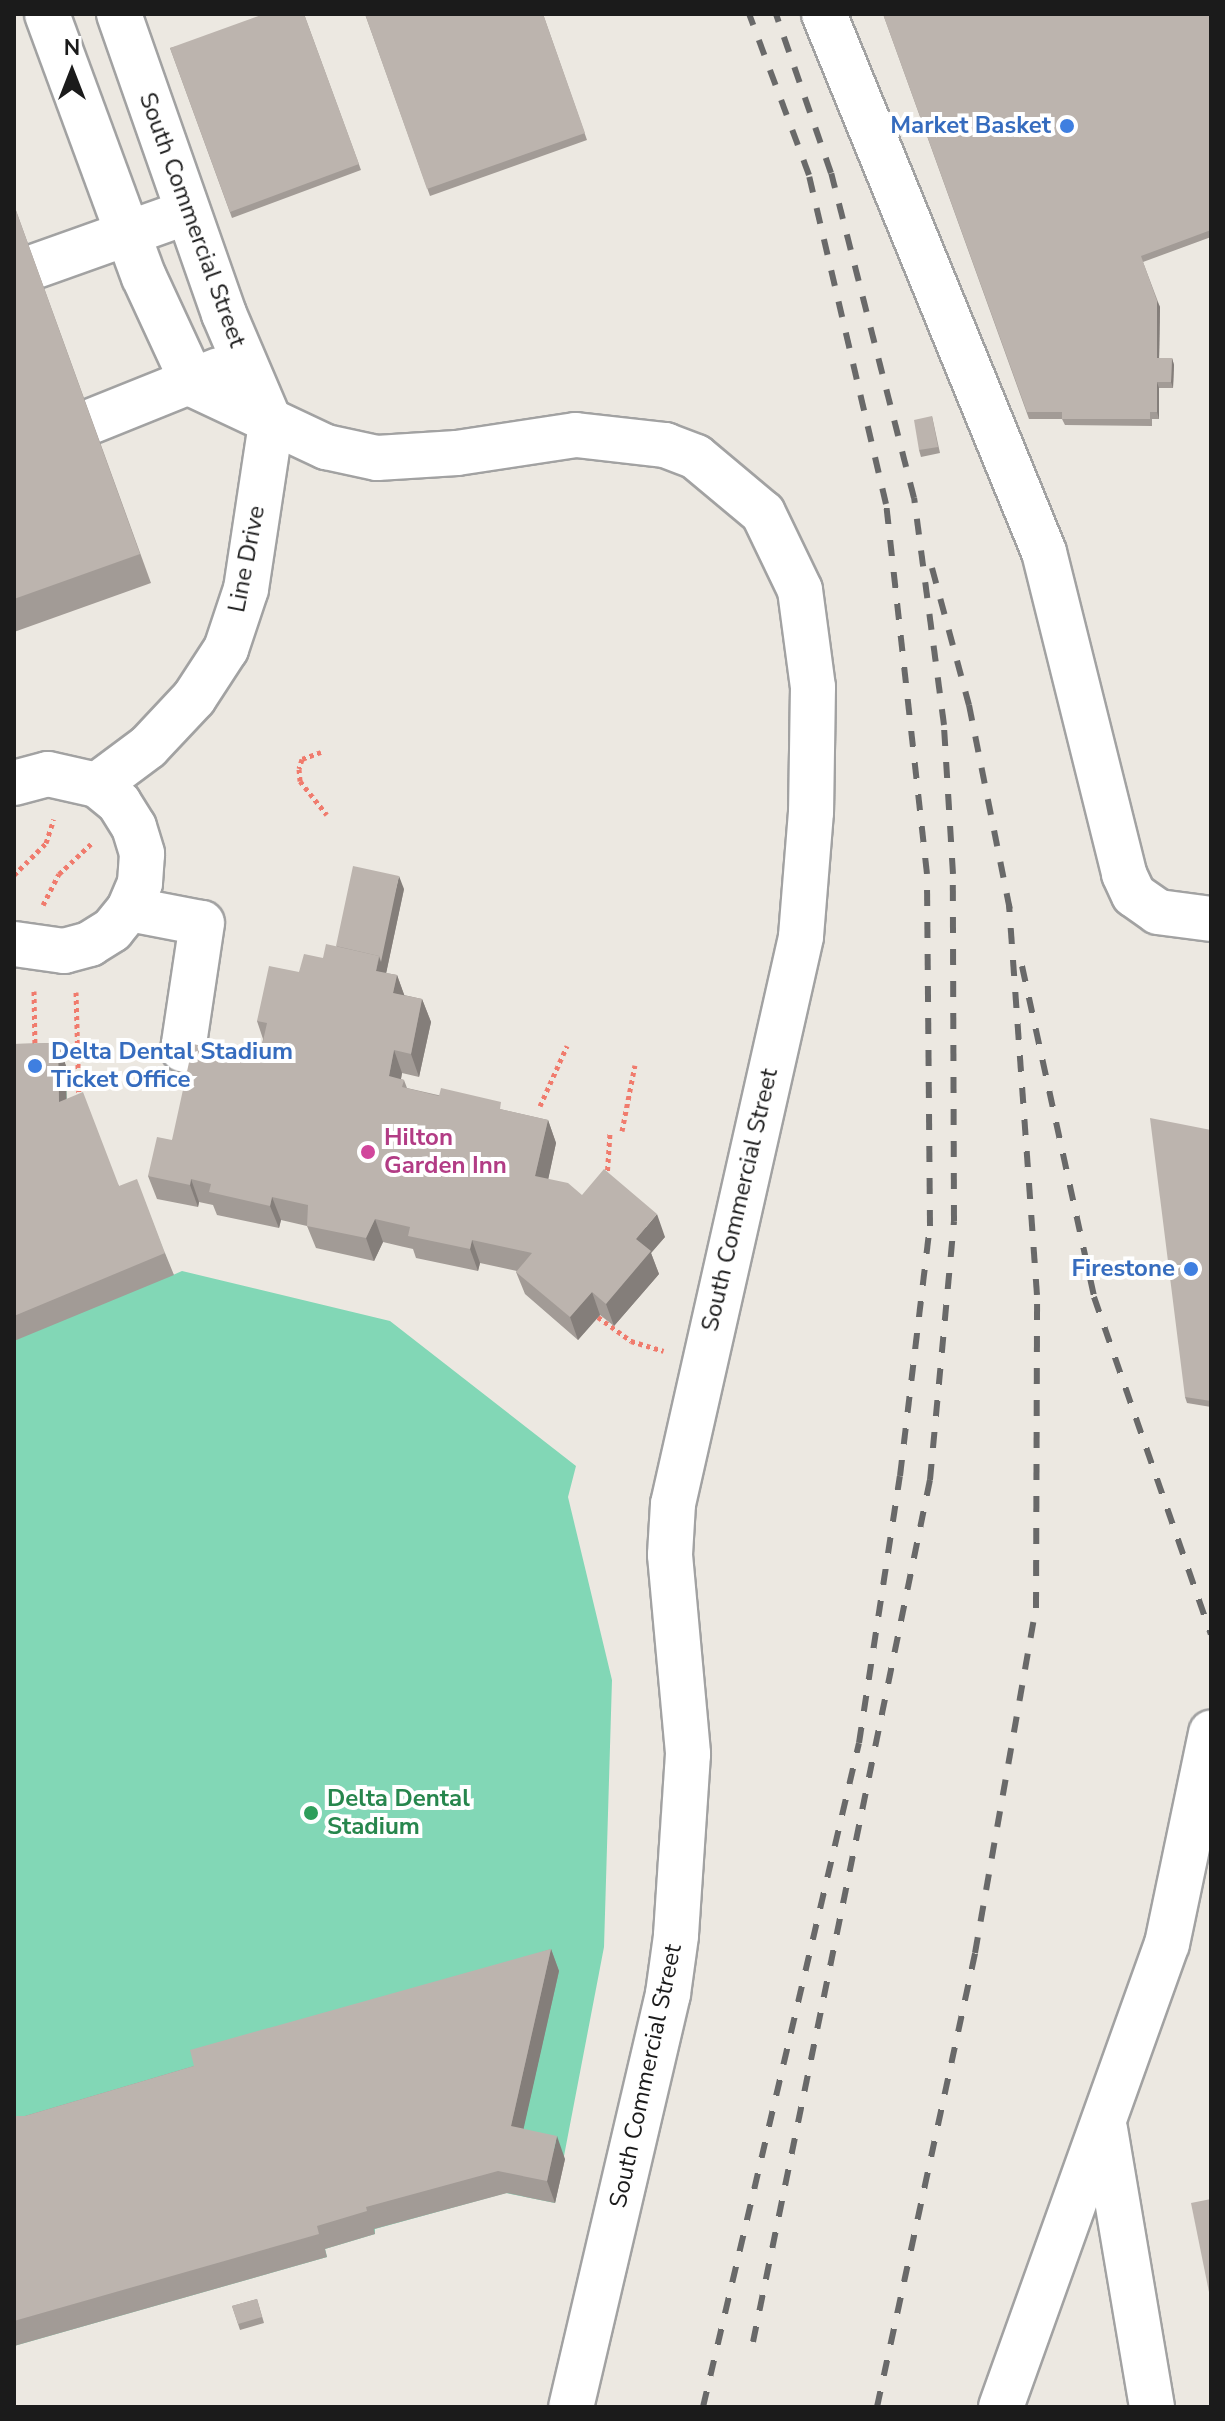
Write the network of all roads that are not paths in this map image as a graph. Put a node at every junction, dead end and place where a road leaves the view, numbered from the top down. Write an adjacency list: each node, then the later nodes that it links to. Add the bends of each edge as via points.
1 (47, 14): 5 (street)
2 (119, 14): 4 (street, South Commercial Street)
3 (824, 14): 14 (street, via 1044,552 1124,874 1134,895 1158,912)
4 (188, 212): 5 (street); 7 (street, South Commercial Street)
5 (128, 234): 6 (street); 8 (street)
6 (36, 266)
7 (242, 357): 8 (street); 10 (street, South Commercial Street)
8 (194, 385): 9 (street); 10 (street, South Commercial Street)
9 (92, 421)
10 (271, 424): 12 (street, Line Drive, via 246,589 226,649 185,708 148,747); 19 (street, South Commercial Street, via 326,447 377,458 457,453 576,435 665,445 696,457 763,513 800,590 813,687 801,937 673,1504 670,1555 688,1754 676,1936 668,1994)
11 (14, 783): 12 (street, via 48,774)
12 (97, 785): 13 (street, via 119,803 142,854 140,883)
13 (129, 909): 15 (street, via 112,930 90,944 64,951); 16 (street, via 202,923)
14 (1211, 919)
15 (29, 935)
16 (183, 1050)
17 (1211, 1733): 18 (street, via 1167,1944)
18 (1104, 2126): 20 (street); 21 (street)
19 (571, 2407)
20 (1001, 2407)
21 (1152, 2407)

